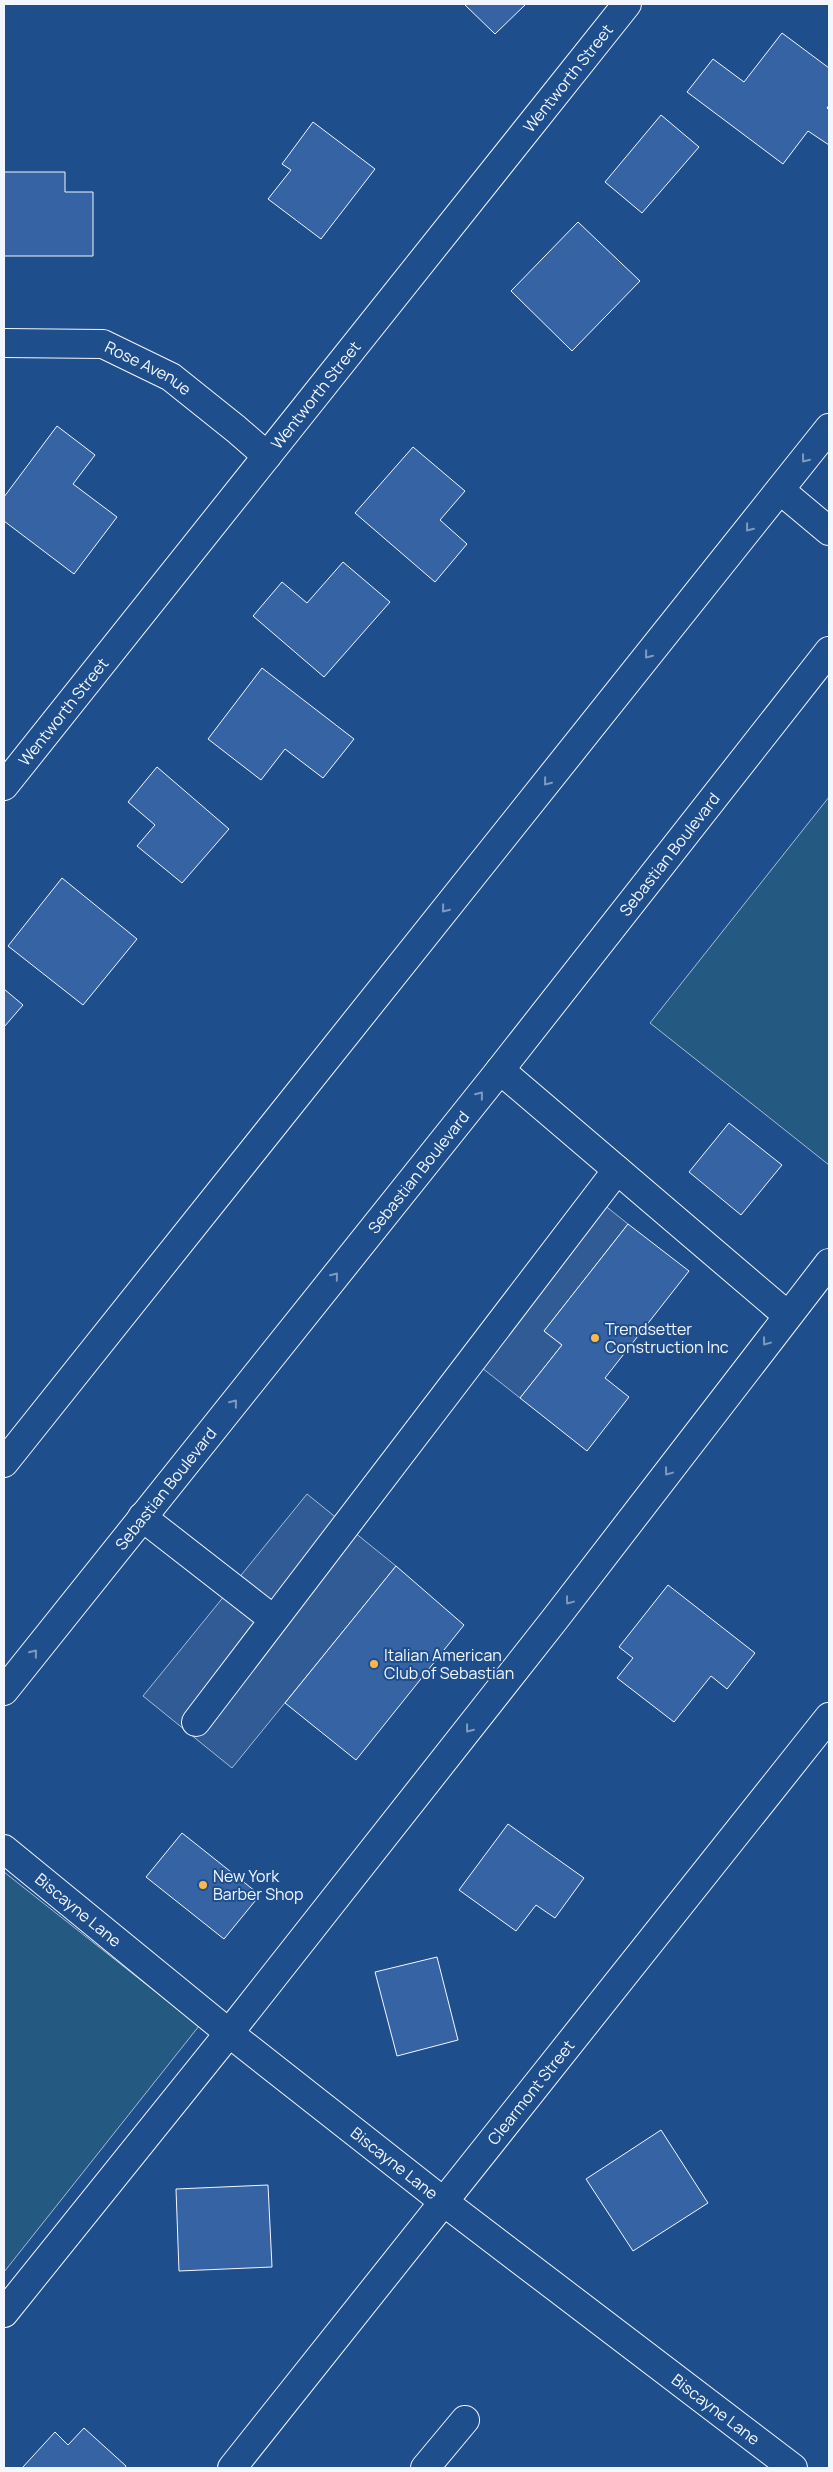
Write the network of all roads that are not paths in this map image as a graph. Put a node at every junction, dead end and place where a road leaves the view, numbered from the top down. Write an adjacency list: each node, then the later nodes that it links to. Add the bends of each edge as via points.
1 (626, 4): 4 (street, Wentworth Street)
2 (4, 343): 4 (street, Rose Avenue, via 103,344 171,377)
3 (829, 428): 5 (street, one-way to 5)
4 (267, 456): 8 (street, Wentworth Street)
5 (780, 490): 6 (street); 13 (street, one-way to 13)
6 (829, 531)
7 (829, 650): 9 (street, Sebastian Boulevard)
8 (4, 786)
9 (500, 1070): 10 (street); 14 (street, Sebastian Boulevard, one-way to 9)
10 (617, 1170): 12 (street); 15 (street)
11 (829, 1263): 12 (street)
12 (788, 1315): 20 (street, one-way to 20, via 555,1619)
13 (4, 1463)
14 (142, 1517): 15 (street); 16 (street, Sebastian Boulevard, one-way to 14)
15 (274, 1619): 18 (street)
16 (4, 1691)
17 (829, 1717): 21 (street, Clearmont Street)
18 (196, 1722)
19 (4, 1849): 20 (street, Biscayne Lane)
20 (229, 2033): 21 (street, Biscayne Lane); 22 (street)
21 (444, 2202): 24 (street, Clearmont Street); 26 (street, Biscayne Lane)
22 (4, 2313)
23 (465, 2420): 25 (street)
24 (232, 2468)
25 (424, 2468)
26 (793, 2468)

